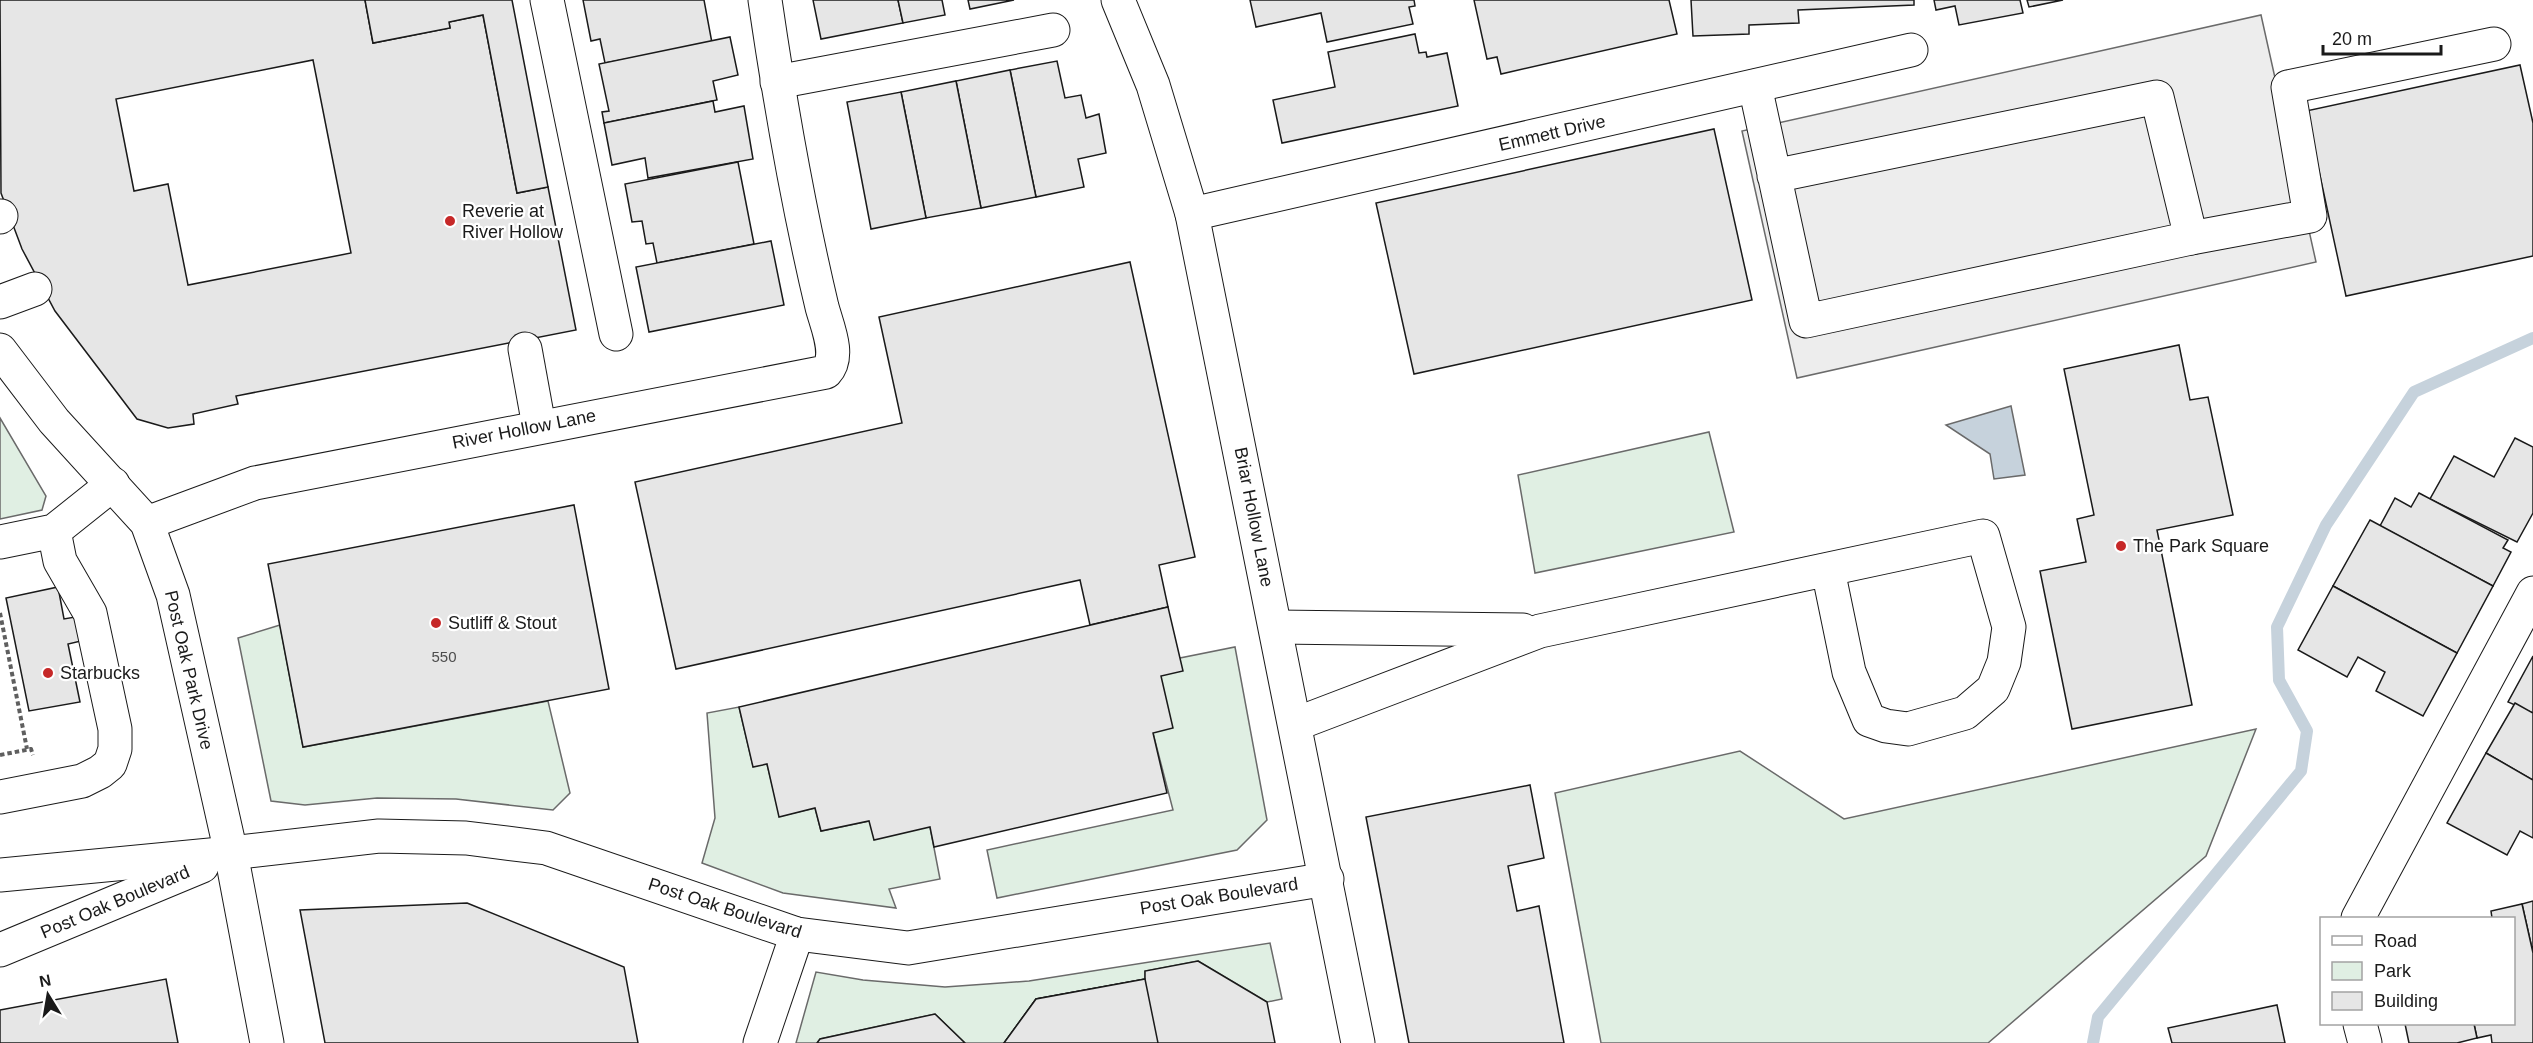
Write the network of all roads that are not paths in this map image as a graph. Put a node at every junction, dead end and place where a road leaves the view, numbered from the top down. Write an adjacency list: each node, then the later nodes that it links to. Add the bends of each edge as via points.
1 (547, 0): 14 (street)
2 (765, 0): 7 (street)
3 (1118, 0): 10 (street, Briar Hollow Lane, via 1153,85)
4 (1053, 30): 7 (street)
5 (2494, 44): 11 (street, via 2288,87 2310,216)
6 (1911, 50): 8 (street, Emmett Drive)
7 (777, 82): 17 (street, River Hollow Lane, via 834,354 832,365 826,372)
8 (1755, 86): 9 (street); 10 (street, Emmett Drive)
9 (1774, 176): 11 (street, via 2157,97); 11 (street, via 1806,321)
10 (1192, 214): 24 (street, Briar Hollow Lane)
11 (2191, 238)
12 (35, 289): 13 (street)
13 (0, 302)
14 (616, 334)
15 (525, 349): 17 (street)
16 (0, 350): 18 (street, Post Oak Park Drive, via 54,421)
17 (539, 426): 19 (street, River Hollow Lane, via 255,483)
18 (113, 484): 19 (street, Post Oak Park Drive); 20 (street)
19 (147, 523): 28 (street, Post Oak Park Drive, via 173,595)
20 (54, 531): 21 (street); 27 (street, via 60,561 90,613 115,729 115,749 110,764 82,781)
21 (0, 542)
22 (1828, 570): 22 (street, via 1983,536 2009,627 2004,662 1993,689 1965,713 1908,729 1869,720 1849,672); 25 (street)
23 (2533, 593): 31 (street)
24 (1276, 627): 25 (street); 26 (street, Briar Hollow Lane)
25 (1540, 631): 26 (street)
26 (1296, 724): 30 (street, Briar Hollow Lane)
27 (0, 797)
28 (231, 853): 29 (street, Post Oak Boulevard); 32 (street, Post Oak Boulevard, via 379,836 466,838 535,847); 33 (street, Post Oak Boulevard); 35 (street, Post Oak Park Drive)
29 (0, 874)
30 (1327, 879): 32 (street, Post Oak Boulevard, via 908,948); 37 (street, Briar Hollow Lane)
31 (2359, 917)
32 (797, 934): 36 (street)
33 (0, 950)
34 (2360, 1025): 38 (street)
35 (267, 1043)
36 (760, 1043)
37 (1358, 1043)
38 (2365, 1043)

